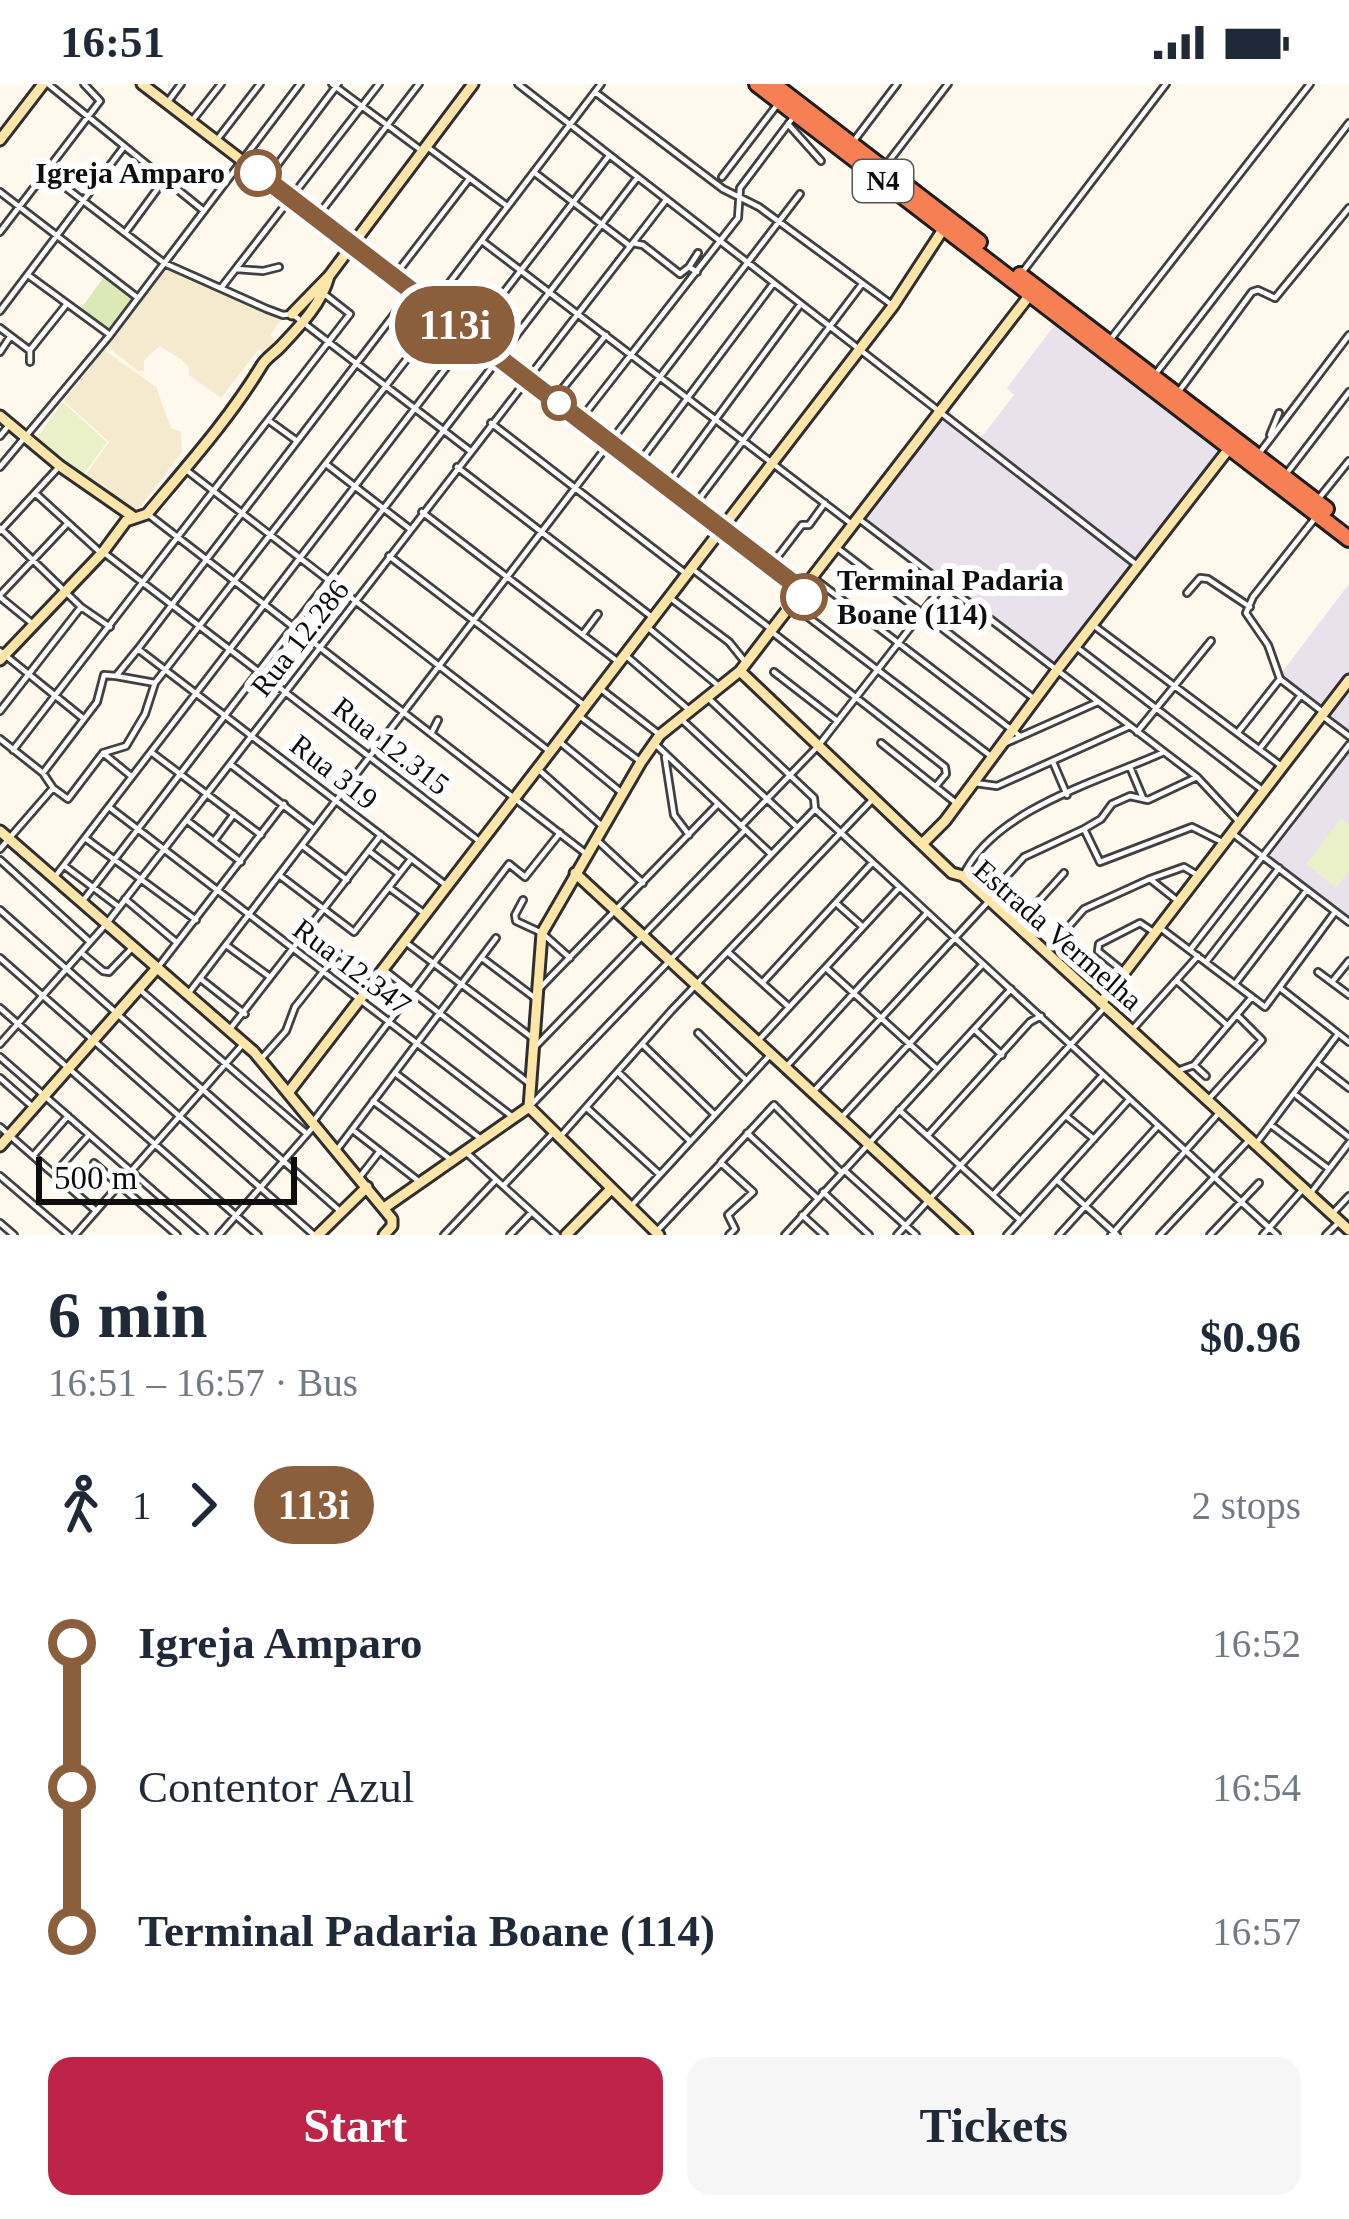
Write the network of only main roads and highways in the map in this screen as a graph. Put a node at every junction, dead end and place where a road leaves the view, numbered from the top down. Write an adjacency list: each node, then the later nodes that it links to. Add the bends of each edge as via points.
1 (765, 85): 2 (highway, N4); 2 (highway, N4)
2 (795, 114): 3 (highway, N4); 3 (highway, N4, via 851,144)
3 (1018, 278): 4 (highway, N4)
4 (1033, 291): 5 (highway, N4); 5 (highway, N4)
5 (1233, 444): 6 (highway, N4); 6 (highway, N4)
6 (1317, 508): 7 (highway, N4); 8 (highway, N4)
7 (1349, 527)
8 (1349, 539)

